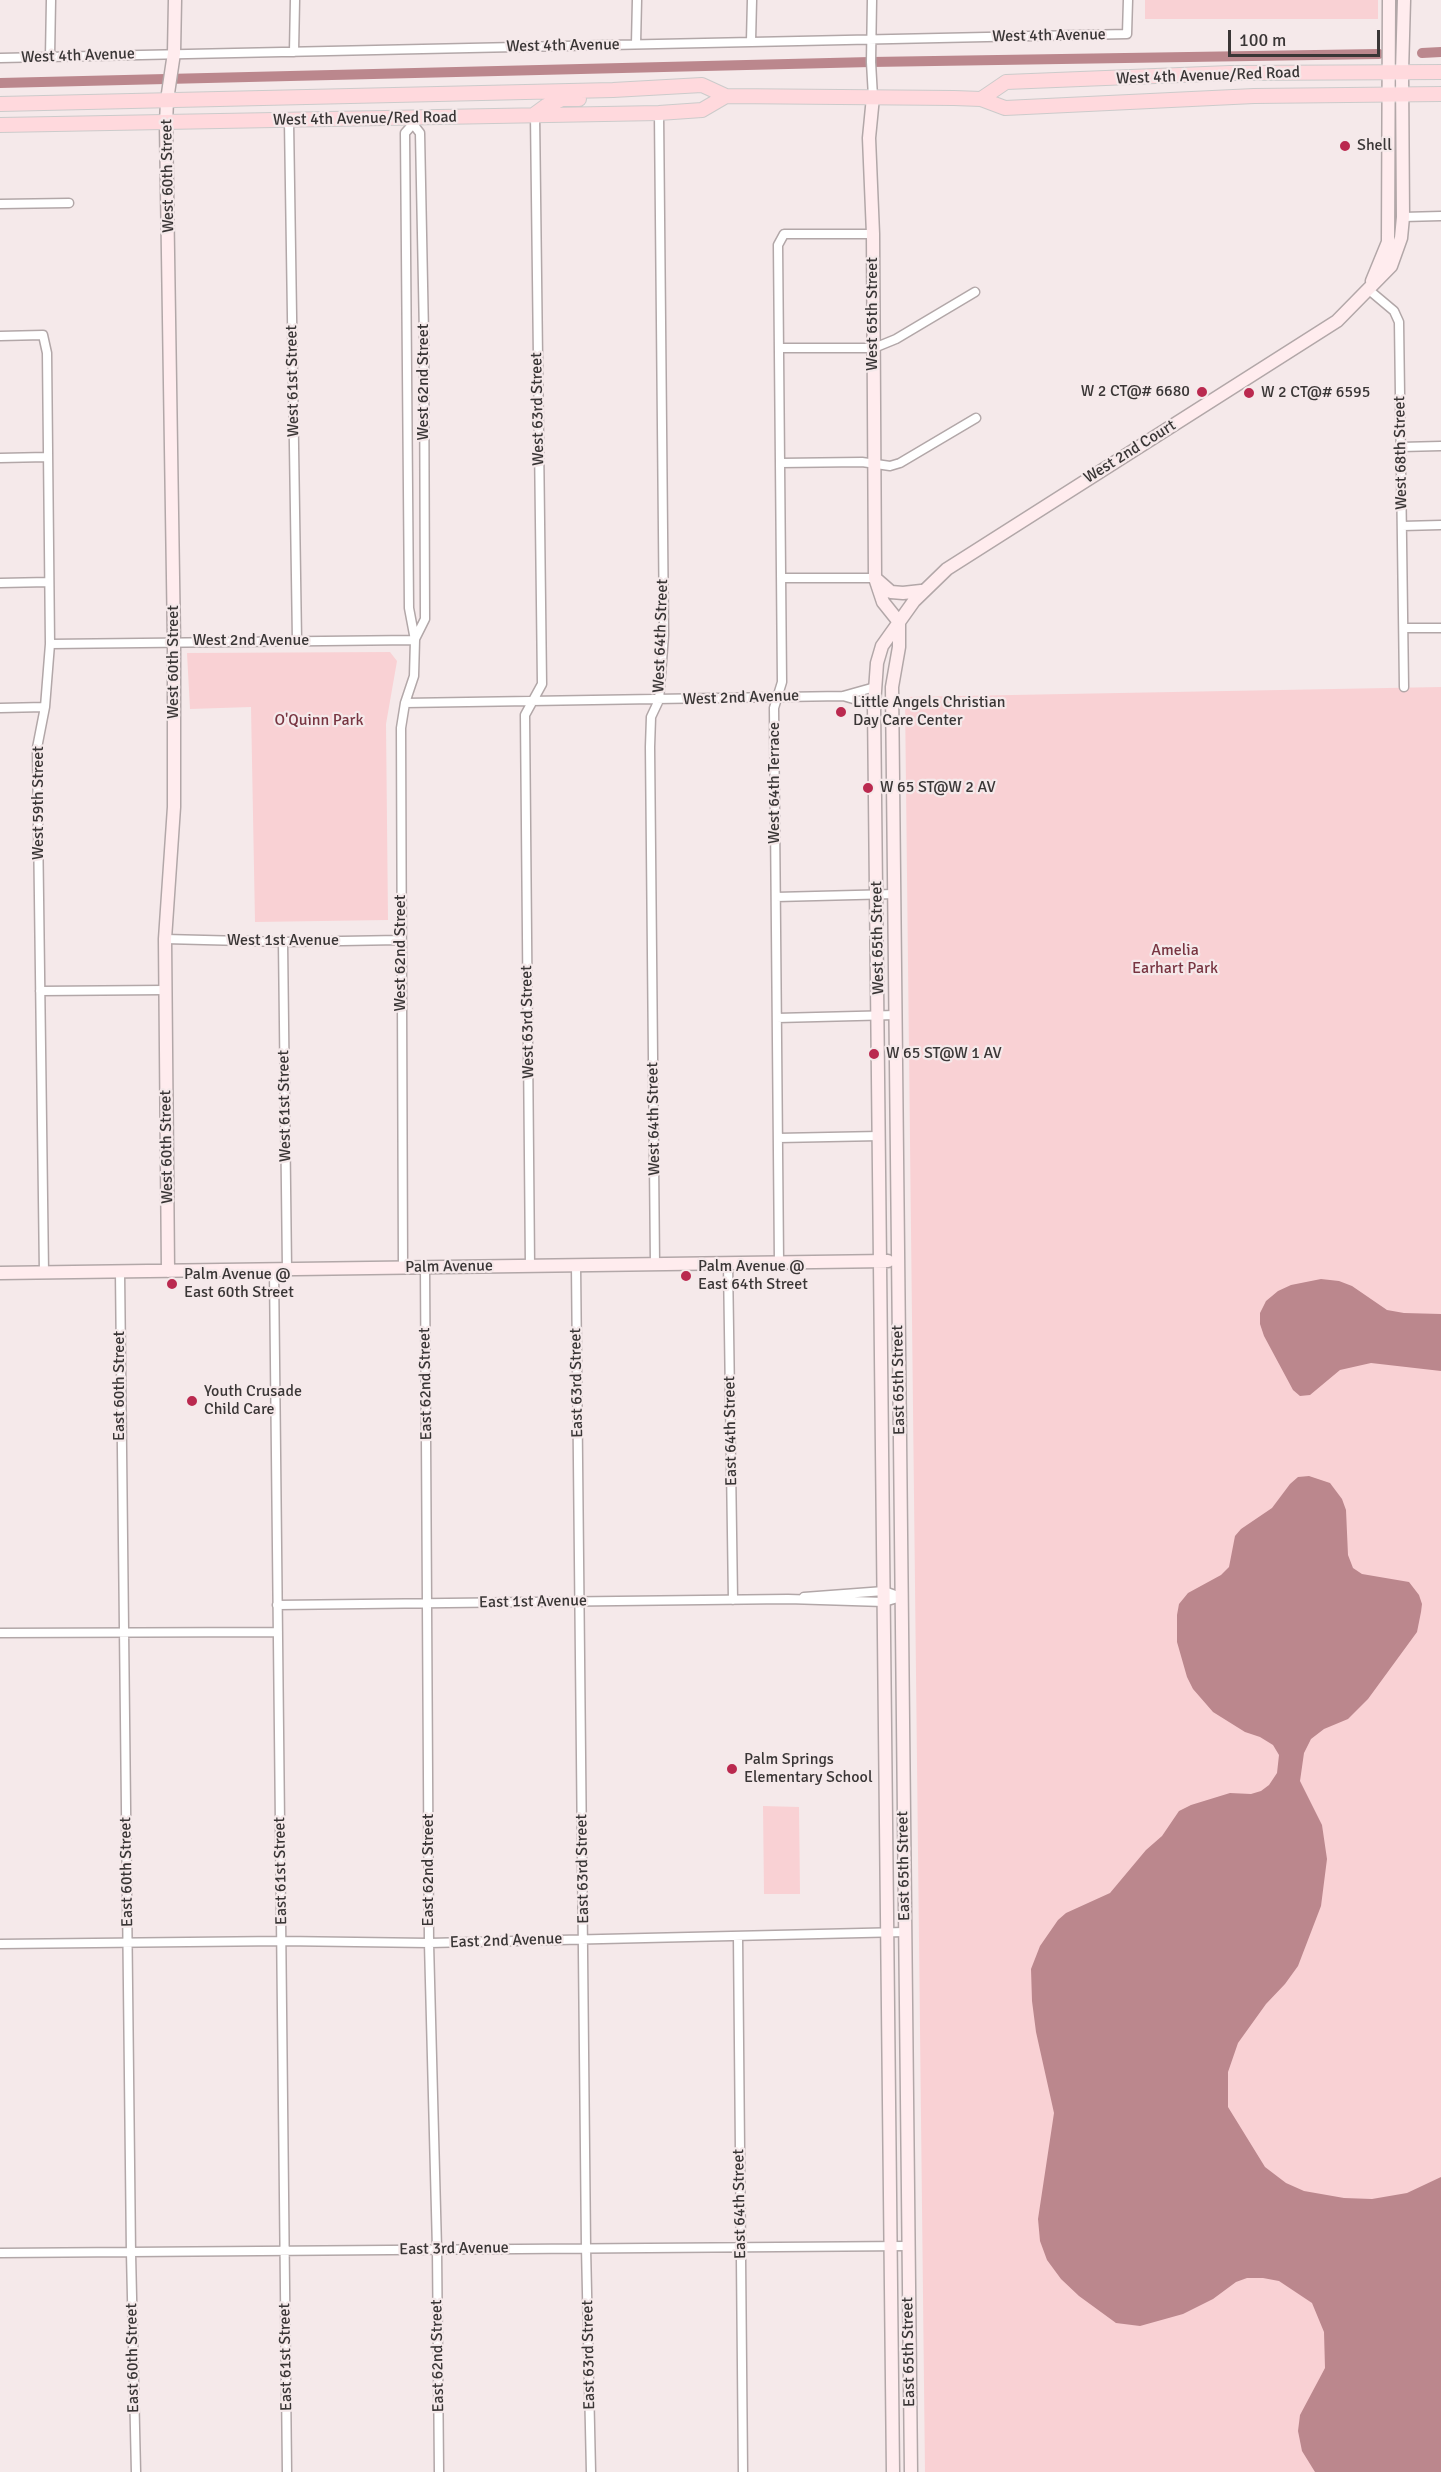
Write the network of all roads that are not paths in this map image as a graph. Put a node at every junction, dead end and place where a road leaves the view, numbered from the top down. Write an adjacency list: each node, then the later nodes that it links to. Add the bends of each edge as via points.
1 (51, 0): 15 (street)
2 (175, 0): 14 (main road, West 60th Street)
3 (295, 0): 13 (street)
4 (637, 0): 12 (street)
5 (752, 0): 11 (street)
6 (872, 0): 10 (street, West 65th Street)
7 (1128, 0): 10 (street, West 4th Avenue, via 1127,34)
8 (1389, 0): 17 (main road)
9 (1404, 0): 17 (main road)
10 (872, 38): 11 (street, West 4th Avenue); 24 (street, West 65th Street)
11 (751, 41): 12 (street, West 4th Avenue)
12 (636, 45): 13 (street, West 4th Avenue)
13 (294, 52): 14 (street, West 4th Avenue)
14 (174, 53): 15 (street, West 4th Avenue); 26 (main road, West 60th Street)
15 (50, 57): 16 (street, West 4th Avenue)
16 (0, 58)
17 (1395, 72): 18 (main road, West 4th Avenue/Red Road); 21 (main road); 25 (main road, West 4th Avenue/Red Road, via 1230,73 1006,82)
18 (1441, 72)
19 (613, 90): 20 (main road, West 4th Avenue/Red Road); 23 (main road, West 4th Avenue/Red Road, via 702,85); 29 (main road, via 599,99 562,99)
20 (497, 92): 26 (main road, West 4th Avenue/Red Road); 29 (main road)
21 (1395, 94): 22 (main road, West 4th Avenue/Red Road); 25 (main road, West 4th Avenue/Red Road, via 1254,96 1005,108); 37 (main road); 39 (main road, via 1388,242)
22 (1441, 94)
23 (726, 96): 24 (main road, West 4th Avenue/Red Road); 28 (main road, West 4th Avenue/Red Road, via 702,110)
24 (873, 97): 25 (main road, West 4th Avenue/Red Road); 38 (main road, West 65th Street, via 869,138)
25 (981, 99)
26 (167, 100): 27 (main road, West 4th Avenue/Red Road); 32 (main road, West 60th Street)
27 (0, 104)
28 (659, 113): 29 (main road, West 4th Avenue/Red Road); 69 (street, West 64th Street, via 664,635)
29 (535, 114): 31 (main road, West 4th Avenue/Red Road); 70 (street, West 63rd Street, via 542,684)
30 (290, 121): 31 (main road, West 4th Avenue/Red Road); 32 (main road, West 4th Avenue/Red Road); 62 (street, West 61st Street)
31 (413, 121): 61 (street, West 62nd Street, via 405,133 405,145 409,608); 61 (street, West 62nd Street, via 420,133 424,359 425,619)
32 (166, 124): 33 (main road, West 4th Avenue/Red Road); 63 (main road, West 60th Street)
33 (0, 125)
34 (69, 203): 35 (street)
35 (0, 204)
36 (1441, 216): 37 (street)
37 (1403, 217): 39 (main road, via 1391,267)
38 (873, 234): 42 (street, West 64th Terrace, via 784,234 778,245); 43 (main road, West 65th Street)
39 (1369, 290): 46 (street, West 68th Street, via 1394,310 1399,322); 57 (main road, West 2nd Court, via 1337,321 947,568)
40 (975, 292): 43 (street)
41 (0, 336): 47 (street, West 59th Street, via 43,335 47,353)
42 (779, 348): 43 (street); 49 (street, West 64th Terrace)
43 (874, 348): 50 (main road, West 65th Street)
44 (976, 418): 50 (street, via 900,463)
45 (1441, 446): 46 (street)
46 (1401, 447): 52 (street, West 68th Street)
47 (47, 457): 48 (street); 55 (street, West 59th Street)
48 (0, 458)
49 (780, 463): 50 (street); 53 (street, West 64th Terrace)
50 (875, 464): 54 (main road, West 65th Street)
51 (1441, 525): 52 (street)
52 (1402, 526): 59 (street, West 68th Street)
53 (782, 578): 54 (street); 67 (street, West 64th Terrace)
54 (876, 578): 57 (main road, via 891,592); 58 (main road, West 65th Street, via 883,602)
55 (49, 582): 56 (street); 64 (street, West 59th Street)
56 (0, 583)
57 (921, 591): 58 (main road, West 2nd Court)
58 (899, 622): 65 (main road, West 65th Street, via 882,646); 75 (main road, West 65th Street, via 892,687)
59 (1404, 628): 60 (street); 66 (street, West 68th Street)
60 (1441, 628)
61 (415, 640): 62 (street, West 2nd Avenue); 71 (street, West 62nd Street, via 414,676)
62 (297, 641): 63 (street, West 2nd Avenue)
63 (174, 642): 64 (street, West 2nd Avenue); 78 (main road, West 60th Street, via 174,807)
64 (50, 644): 73 (street, West 59th Street)
65 (875, 687): 68 (street, West 2nd Avenue); 72 (main road, West 65th Street)
66 (1404, 687)
67 (779, 696): 68 (street, West 2nd Avenue); 69 (street, West 2nd Avenue); 77 (street, West 64th Terrace, via 774,708)
68 (843, 696): 72 (street, West 2nd Avenue)
69 (660, 700): 70 (street, West 2nd Avenue); 92 (street, West 64th Street, via 651,717 650,747)
70 (532, 702): 71 (street, West 2nd Avenue); 94 (street, West 63rd Street, via 525,715)
71 (405, 703): 79 (street, West 62nd Street, via 401,728)
72 (874, 705): 76 (main road, West 65th Street)
73 (45, 707): 74 (street); 82 (street, West 59th Street, via 37,748)
74 (0, 708)
75 (895, 894): 76 (street); 84 (main road, West 65th Street)
76 (877, 895): 77 (street); 83 (main road, West 65th Street)
77 (776, 897): 85 (street, West 64th Terrace)
78 (165, 939): 80 (street, West 1st Avenue); 81 (main road, West 60th Street)
79 (400, 940): 80 (street, West 1st Avenue); 96 (street, West 62nd Street)
80 (282, 942): 98 (street, West 61st Street)
81 (165, 990): 82 (street); 99 (main road, West 60th Street)
82 (40, 991): 102 (street, West 59th Street)
83 (878, 1015): 84 (street); 85 (street); 86 (main road, West 65th Street)
84 (896, 1015): 88 (main road, West 65th Street)
85 (777, 1018): 87 (street, West 64th Terrace)
86 (879, 1136): 87 (street); 89 (main road, West 65th Street)
87 (778, 1138): 90 (street, West 64th Terrace)
88 (898, 1260): 89 (main road, Palm Avenue); 104 (main road, East 65th Street)
89 (881, 1261): 90 (main road, Palm Avenue); 103 (main road, East 65th Street)
90 (779, 1262): 91 (main road, Palm Avenue)
91 (728, 1263): 92 (main road, Palm Avenue); 105 (street, East 64th Street)
92 (655, 1264): 93 (main road, Palm Avenue)
93 (576, 1265): 94 (main road, Palm Avenue); 106 (street, East 63rd Street)
94 (530, 1266): 95 (main road, Palm Avenue)
95 (425, 1267): 96 (main road, Palm Avenue); 107 (street, East 62nd Street)
96 (403, 1268): 98 (main road, Palm Avenue)
97 (274, 1269): 98 (main road, Palm Avenue); 99 (main road, Palm Avenue); 108 (street, East 61st Street)
98 (287, 1269)
99 (168, 1271): 100 (main road, Palm Avenue)
100 (120, 1272): 102 (main road, Palm Avenue); 109 (street, East 60th Street)
101 (0, 1273): 102 (main road, Palm Avenue)
102 (44, 1273)
103 (884, 1597): 104 (street, East 1st Avenue); 105 (street, East 1st Avenue); 113 (main road, East 65th Street)
104 (901, 1597): 112 (main road, East 65th Street)
105 (733, 1600): 106 (street, East 1st Avenue)
106 (579, 1601): 107 (street, East 1st Avenue); 115 (street, East 63rd Street)
107 (428, 1603): 108 (street, East 1st Avenue); 118 (street, East 62nd Street)
108 (277, 1605): 110 (street, East 61st Street)
109 (123, 1631): 110 (street); 111 (street); 117 (street, East 60th Street)
110 (278, 1632): 116 (street, East 61st Street)
111 (0, 1633)
112 (905, 1932): 113 (street, East 2nd Avenue); 121 (main road, East 65th Street)
113 (888, 1933): 114 (street, East 2nd Avenue); 120 (main road, East 65th Street)
114 (738, 1936): 115 (street, East 2nd Avenue); 123 (street, East 64th Street)
115 (584, 1939): 118 (street, East 2nd Avenue); 122 (street, East 63rd Street)
116 (282, 1941): 117 (street, East 2nd Avenue); 118 (street, East 2nd Avenue); 125 (street, East 61st Street)
117 (129, 1943): 119 (street, East 2nd Avenue); 127 (street, East 60th Street)
118 (429, 1943): 124 (street, East 62nd Street)
119 (0, 1944)
120 (891, 2246): 121 (street, East 3rd Avenue); 123 (street, East 3rd Avenue); 133 (main road, East 65th Street)
121 (908, 2246): 134 (main road, East 65th Street)
122 (586, 2247): 123 (street, East 3rd Avenue); 124 (street, East 3rd Avenue); 131 (street, East 63rd Street)
123 (741, 2247): 132 (street, East 64th Street)
124 (436, 2249): 125 (street, East 3rd Avenue); 130 (street, East 62nd Street)
125 (285, 2251): 127 (street, East 3rd Avenue); 129 (street, East 61st Street)
126 (0, 2253): 127 (street, East 3rd Avenue)
127 (130, 2253): 128 (street, East 60th Street)
128 (136, 2472)
129 (287, 2472)
130 (439, 2472)
131 (591, 2472)
132 (743, 2472)
133 (893, 2472)
134 (910, 2472)

